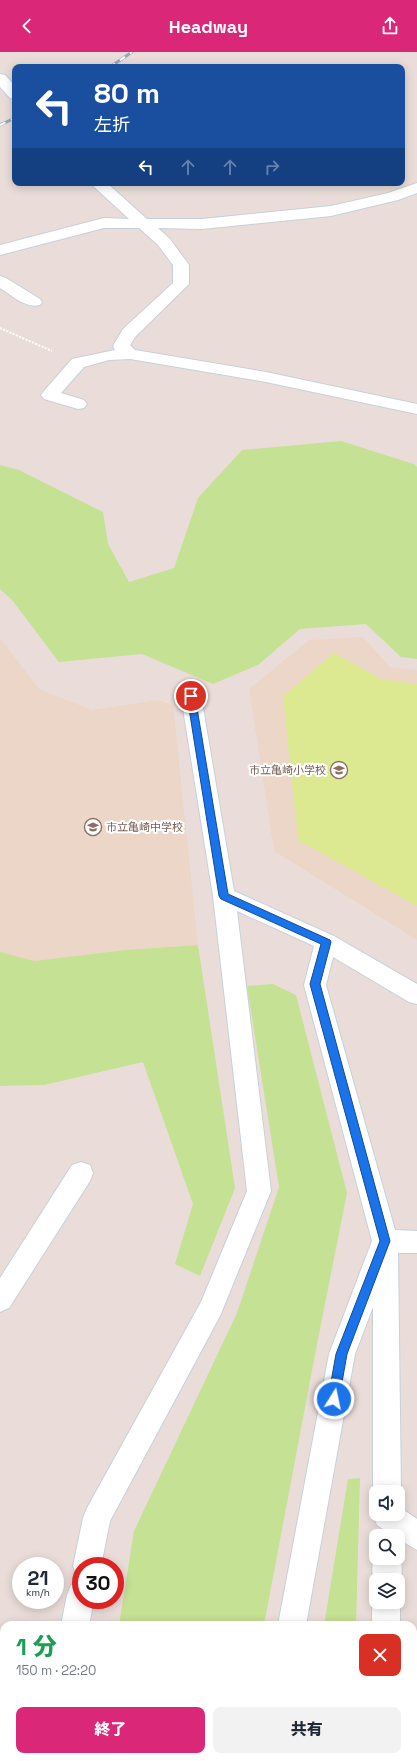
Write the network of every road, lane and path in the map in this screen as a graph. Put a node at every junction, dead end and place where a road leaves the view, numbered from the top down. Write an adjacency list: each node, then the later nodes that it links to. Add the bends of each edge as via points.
1 (0, 78): 2 (street)
2 (12, 92)
3 (101, 186): 5 (street)
4 (417, 188): 5 (street, via 393,197 331,211 202,224)
5 (142, 223): 6 (street, via 104,223); 10 (street, via 164,242 181,265 181,284 129,333 121,346)
6 (0, 250)
7 (0, 281): 8 (street)
8 (34, 302)
9 (0, 328): 11 (path)
10 (130, 354): 11 (street, via 109,355); 13 (street, via 266,377)
11 (78, 363): 12 (street, via 50,395)
12 (78, 404)
13 (417, 409)
14 (191, 696): 15 (street)
15 (224, 896): 16 (street); 25 (street, via 259,1191 211,1308 97,1518)
16 (326, 942): 17 (street); 19 (street, via 315,984)
17 (417, 995)
18 (81, 1173): 21 (street)
19 (385, 1241): 20 (street); 22 (street); 29 (street, via 342,1354)
20 (417, 1242)
21 (0, 1300)
22 (387, 1485)
23 (397, 1521): 24 (street)
24 (417, 1536)
25 (89, 1557)
26 (78, 1609): 28 (street)
27 (386, 1609): 30 (street)
28 (76, 1621)
29 (293, 1621)
30 (386, 1621)

